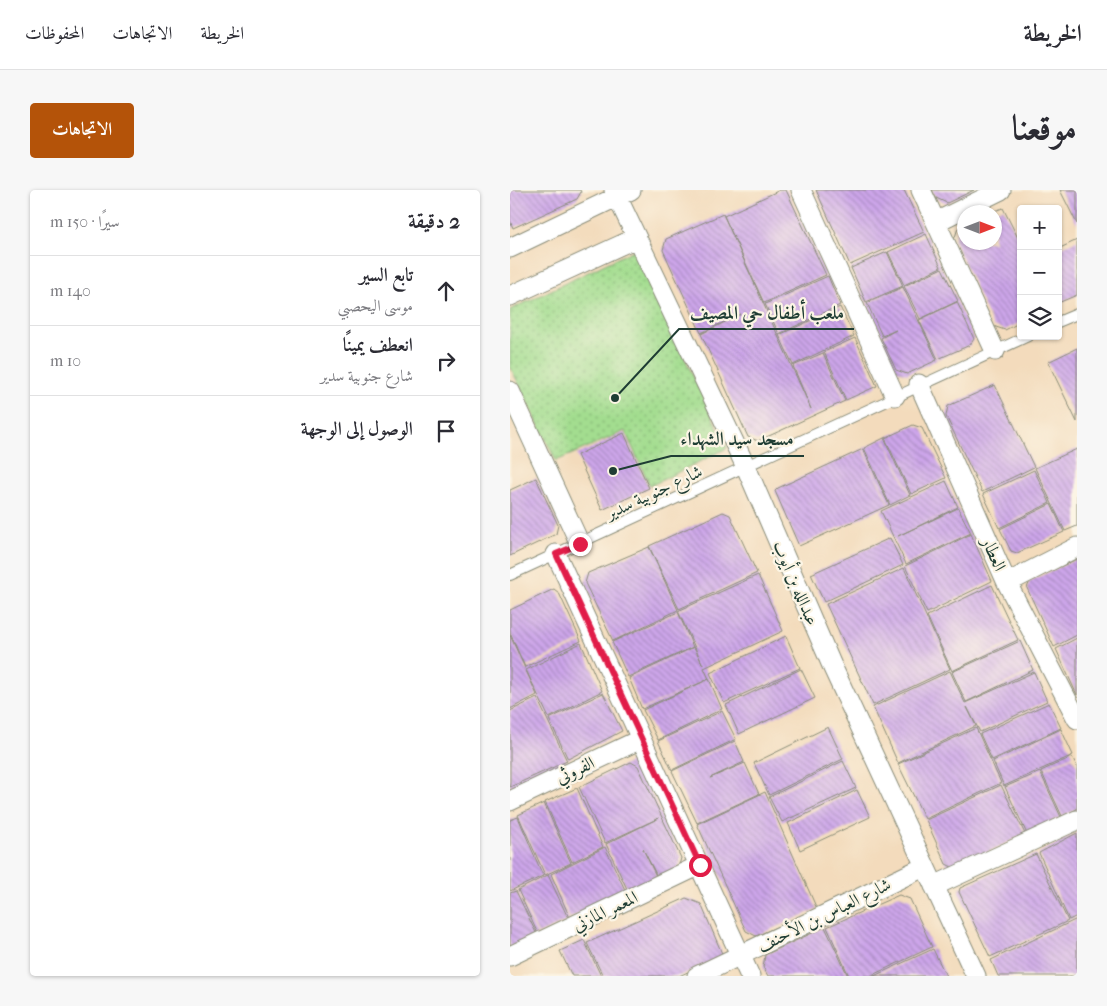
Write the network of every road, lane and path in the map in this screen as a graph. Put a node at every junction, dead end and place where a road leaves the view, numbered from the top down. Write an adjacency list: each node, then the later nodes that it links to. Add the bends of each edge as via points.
1 (801, 190): 15 (street)
2 (921, 190): 5 (street)
3 (1001, 190): 5 (street)
4 (621, 192): 6 (street, عبدالله بن أيوب); 7 (street)
5 (936, 222): 12 (street)
6 (636, 238): 8 (street); 16 (street, عبدالله بن أيوب)
7 (510, 248)
8 (510, 296)
9 (1077, 314): 10 (lane)
10 (1062, 320)
11 (1019, 340): 12 (lane, شارع جنوبية سدير)
12 (995, 351): 13 (lane, شارع جنوبية سدير)
13 (919, 384): 15 (lane, شارع جنوبية سدير); 21 (street, العطار)
14 (510, 391): 17 (street)
15 (895, 396): 16 (lane, شارع جنوبية سدير)
16 (746, 468): 17 (lane, شارع جنوبية سدير); 27 (street, عبدالله بن أيوب, via 832,668)
17 (580, 544): 19 (lane, شارع جنوبية سدير)
18 (1077, 547): 21 (street)
19 (556, 554): 20 (lane, شارع جنوبية سدير); 23 (street)
20 (510, 575)
21 (1007, 583): 22 (street, العطار)
22 (1077, 717)
23 (641, 739): 24 (street, الفروثي); 26 (street)
24 (510, 800)
25 (1077, 820): 28 (street)
26 (700, 865): 29 (street); 30 (street, المعمر المازني)
27 (924, 866): 28 (street, عبدالله بن أيوب); 29 (street, شارع العباس بن الأحنف)
28 (934, 886): 33 (street, عبدالله بن أيوب)
29 (741, 955): 31 (street, شارع العباس بن الأحنف); 32 (street)
30 (510, 956)
31 (697, 976)
32 (750, 976)
33 (976, 976)

